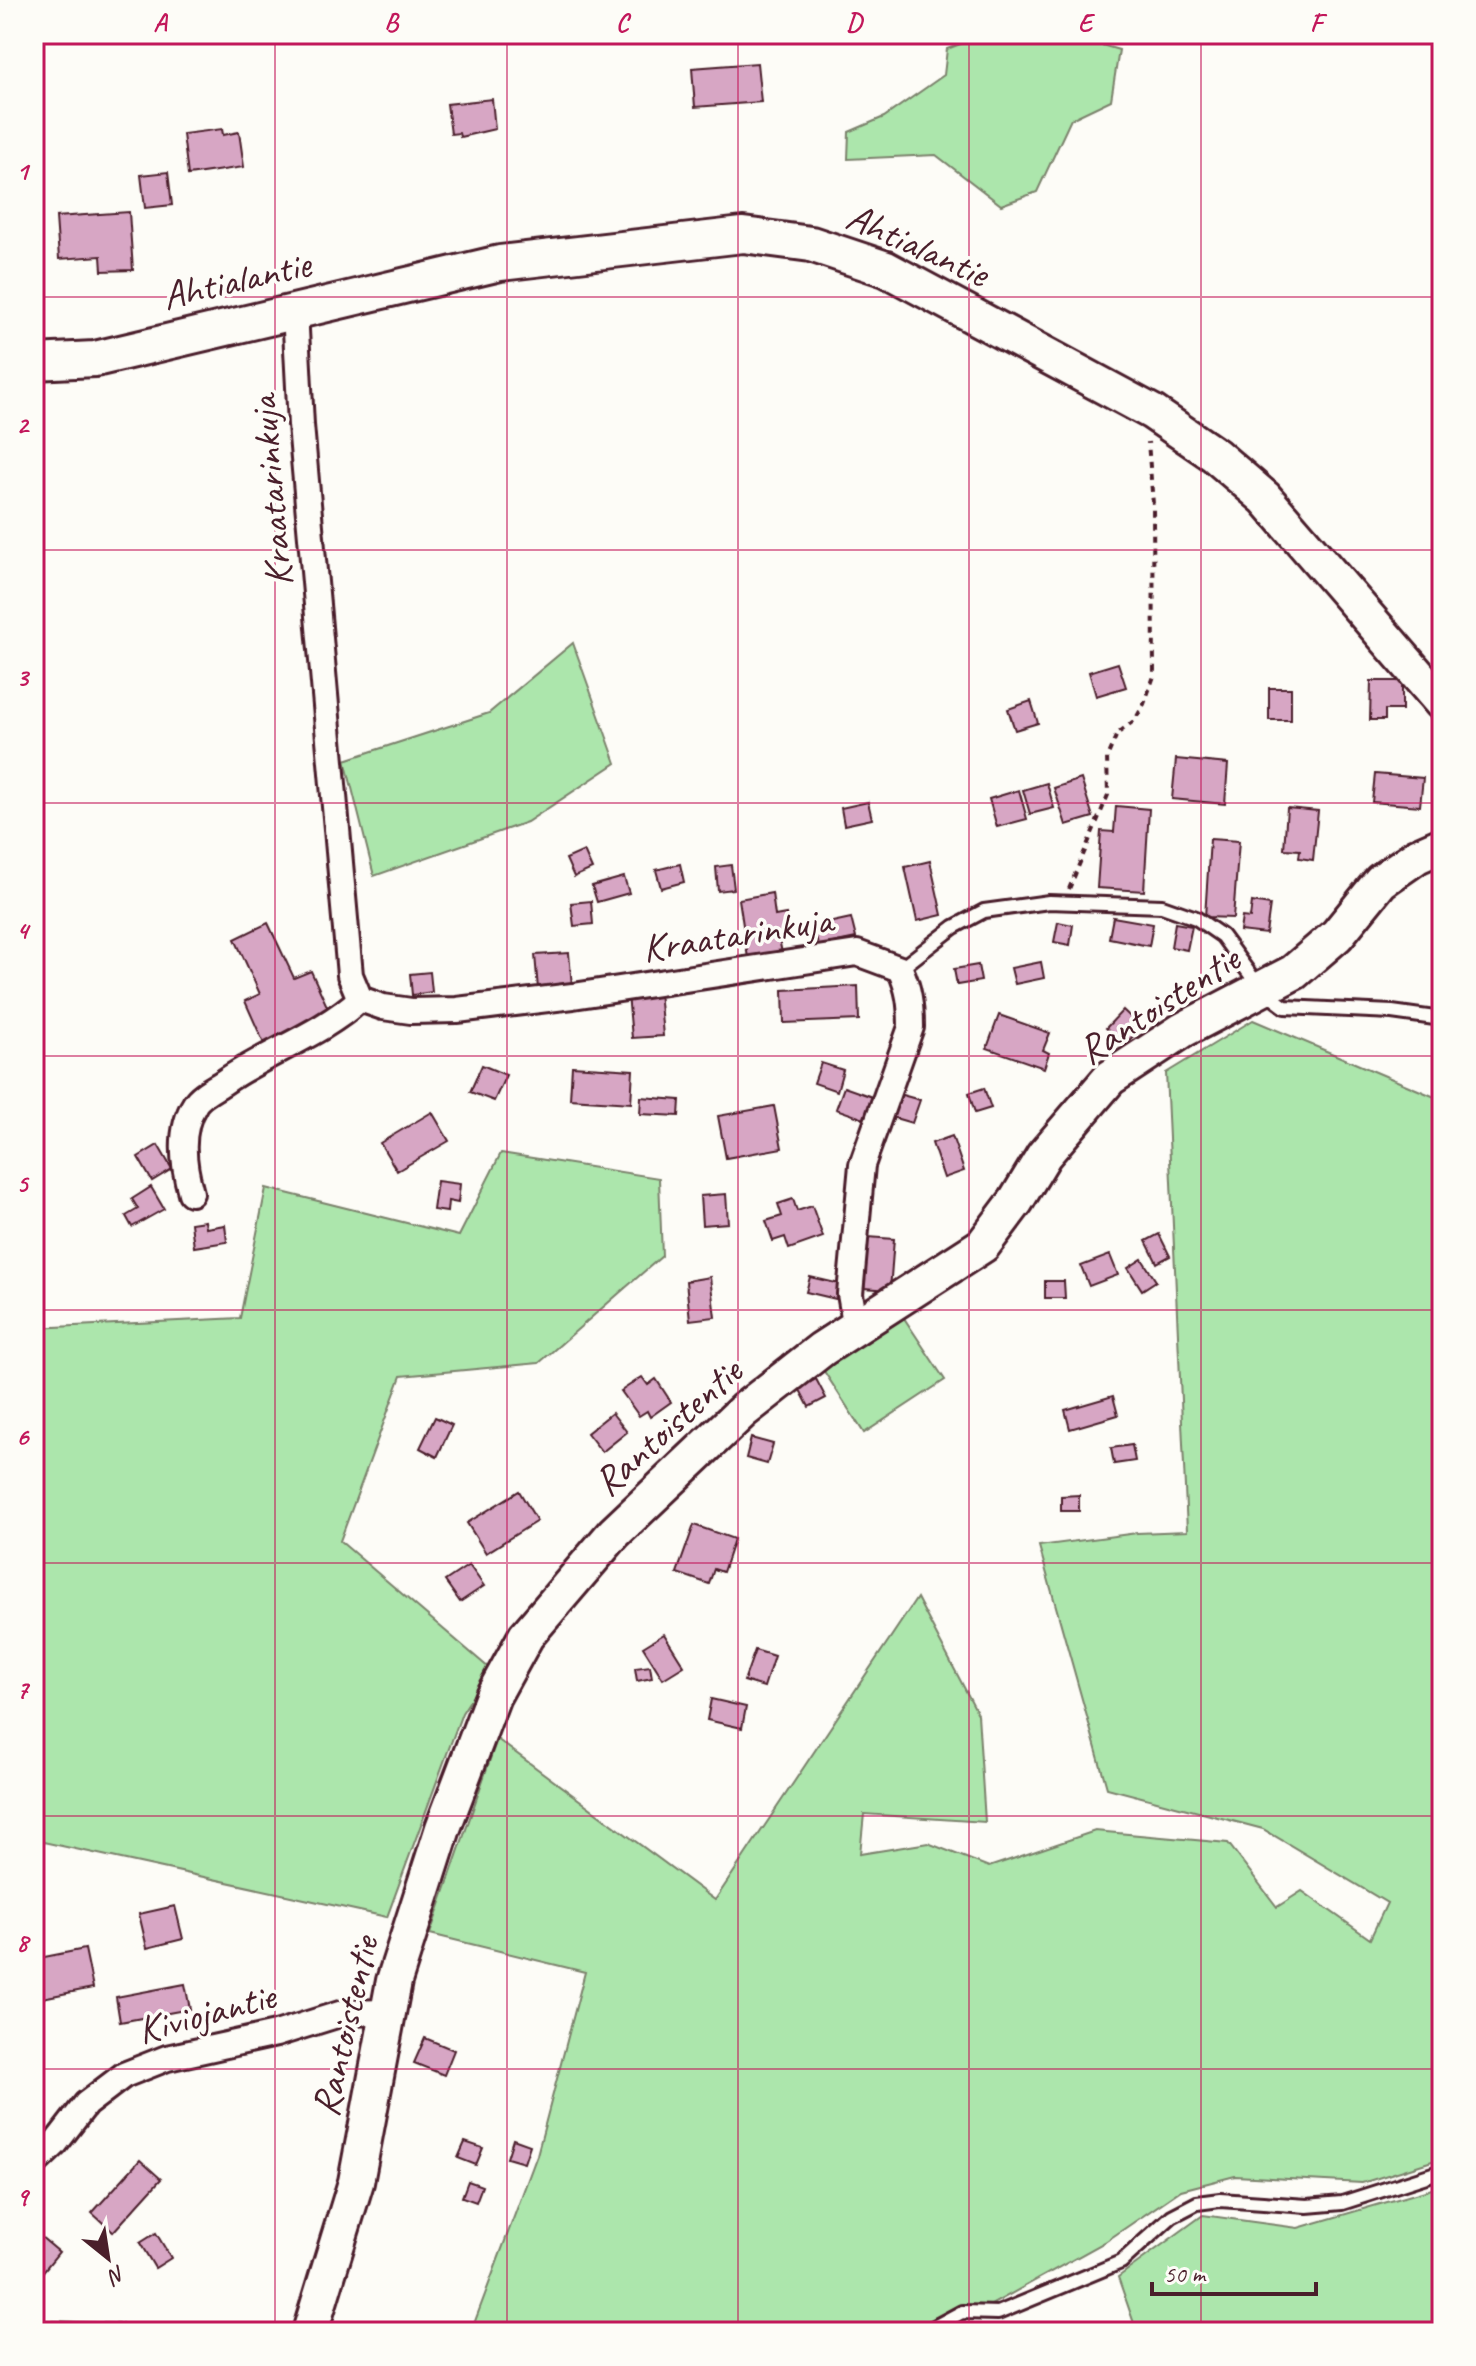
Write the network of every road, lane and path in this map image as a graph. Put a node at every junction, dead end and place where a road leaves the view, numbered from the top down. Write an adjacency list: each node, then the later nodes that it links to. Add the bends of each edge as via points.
1 (295, 311): 2 (street, Ahtialantie, via 95,359); 3 (street, Ahtialantie, via 500,263 743,235 811,244 886,269); 9 (street, Kraatarinkuja, via 350,975)
2 (34, 362)
3 (1152, 412): 4 (street, Ahtialantie, via 1265,498); 6 (path, via 1148,446 1154,676 1135,720 1117,734 1107,757 1108,795)
4 (1442, 703)
5 (1442, 845): 8 (street, Rantoistentie, via 1381,881 1324,949 1294,972)
6 (1065, 902): 7 (lane, via 984,911); 8 (lane, via 1162,906 1196,918 1222,936)
7 (900, 969): 9 (street, Kraatarinkuja, via 857,953 457,1010 411,1011); 12 (street, via 910,991 911,1027 862,1165 850,1294)
8 (1260, 988): 10 (lane, via 1285,1007); 12 (street, Rantoistentie, via 1110,1078 1044,1155 983,1245)
9 (360, 999): 11 (street, via 340,1017 258,1058 195,1102 182,1163)
10 (1442, 1019)
11 (191, 1193)
12 (856, 1328): 13 (street, Rantoistentie, via 744,1410 654,1493 573,1577 526,1636 493,1696 443,1828)
13 (387, 2012): 14 (street, Kiviojantie, via 343,2013 167,2058 124,2075 86,2104); 16 (street, Rantoistentie, via 356,2182)
14 (34, 2164)
15 (1442, 2171): 17 (lane, via 1342,2203 1197,2203 1172,2216 1121,2262 998,2313 962,2312)
16 (310, 2332)
17 (925, 2332)

